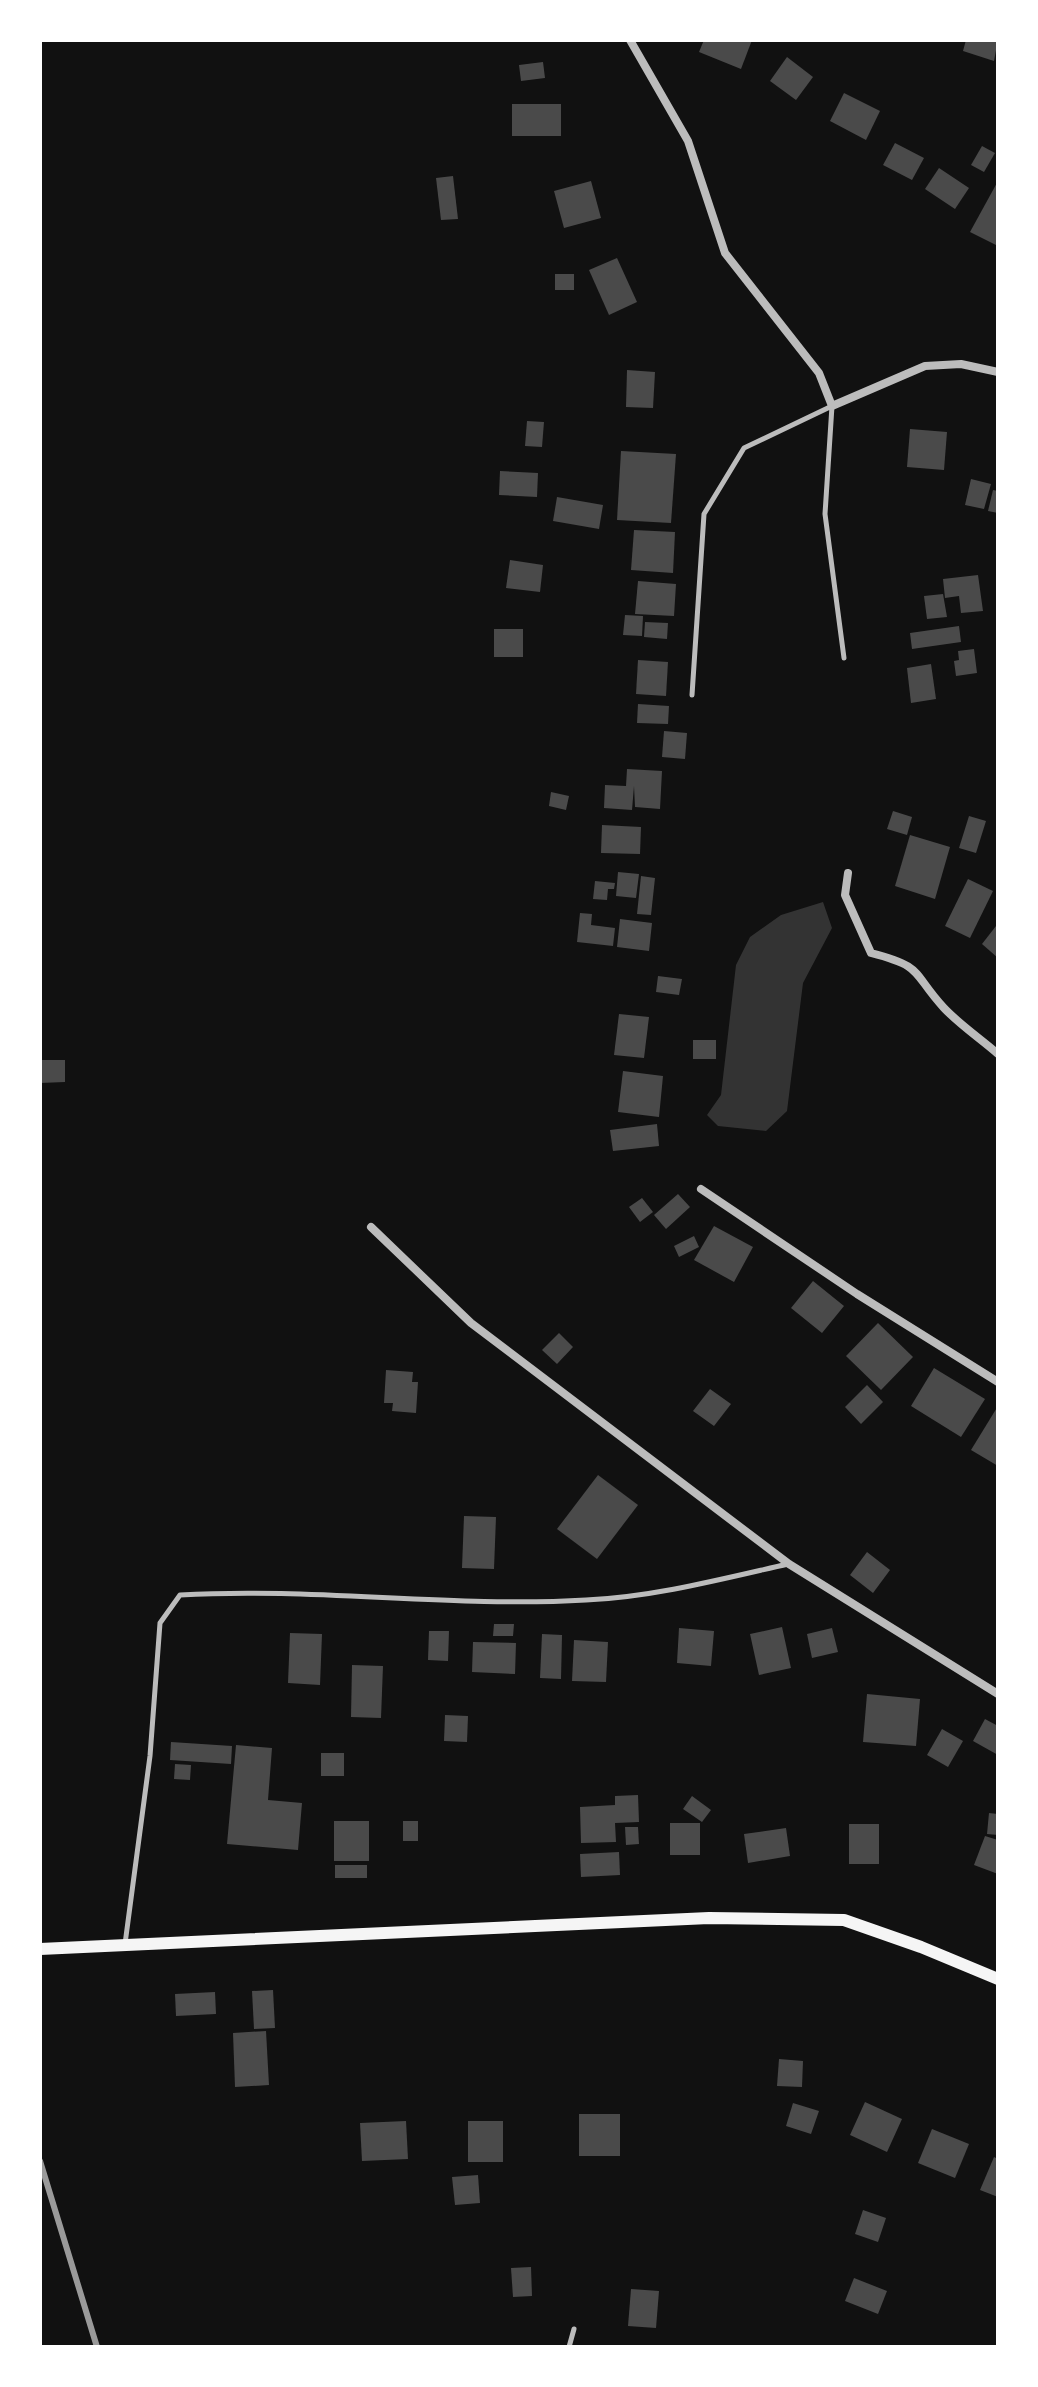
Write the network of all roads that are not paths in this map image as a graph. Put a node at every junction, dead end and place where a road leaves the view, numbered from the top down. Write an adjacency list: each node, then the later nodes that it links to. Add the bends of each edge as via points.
1 (630, 40): 3 (street, via 688,141 725,253 819,373)
2 (998, 372): 3 (street, via 961,364 925,366)
3 (832, 406): 4 (lane, via 825,514); 5 (lane, via 744,448 704,514)
4 (844, 658)
5 (692, 695)
6 (848, 873): 7 (street, via 845,895 871,953 904,962 944,1008)
7 (998, 1054)
8 (701, 1189): 10 (street)
9 (371, 1227): 11 (street, via 471,1323)
10 (998, 1382)
11 (789, 1564): 12 (street); 13 (lane, via 588,1600 180,1595 160,1623 150,1756)
12 (998, 1694)
13 (125, 1947): 14 (main road); 15 (main road, via 709,1918 844,1920)
14 (40, 1949)
15 (998, 1979)
16 (574, 2329): 17 (lane)
17 (569, 2347)

